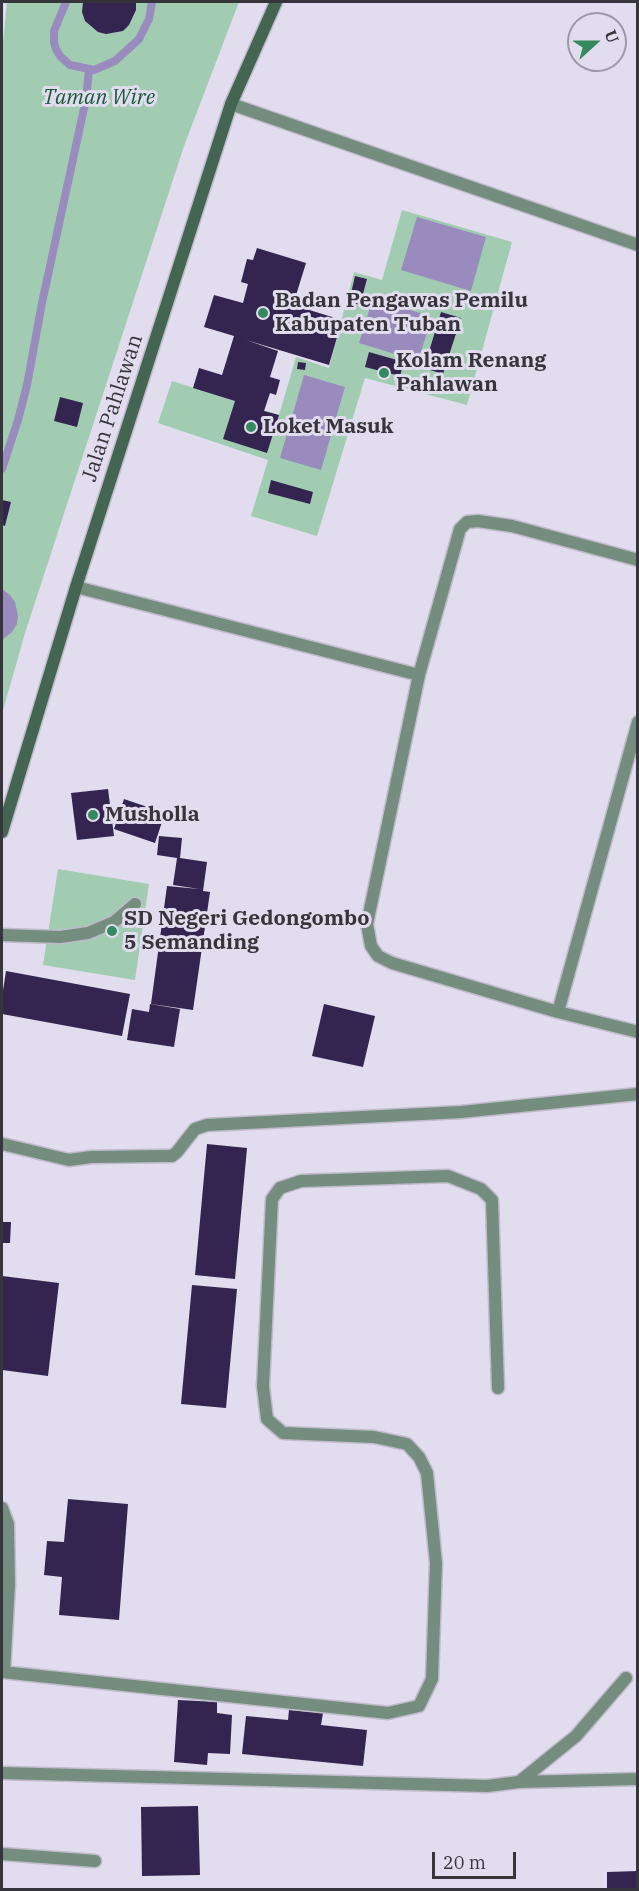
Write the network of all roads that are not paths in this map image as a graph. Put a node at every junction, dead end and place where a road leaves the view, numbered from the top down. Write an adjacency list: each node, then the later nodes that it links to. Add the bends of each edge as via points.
1 (276, 2): 2 (main road, Jalan Pahlawan)
2 (231, 104): 3 (street); 5 (main road, Jalan Pahlawan)
3 (638, 245)
4 (638, 560): 6 (street, via 512,526 467,522 460,529)
5 (76, 587): 6 (street); 8 (main road, Jalan Pahlawan)
6 (419, 675): 11 (street, via 368,924 371,946 378,956 392,963)
7 (638, 722): 11 (street)
8 (2, 832)
9 (135, 903): 10 (street, via 114,922 88,933 60,937)
10 (2, 934)
11 (558, 1012): 12 (street)
12 (638, 1032)
13 (638, 1095): 14 (street, via 461,1112 207,1125 195,1129 172,1156 69,1160)
14 (2, 1144)
15 (498, 1388): 17 (street, via 492,1200 481,1189 448,1176 300,1181 280,1188 272,1199 263,1386 267,1419 283,1433 374,1437 407,1444 419,1457 427,1473 436,1563 432,1679 419,1706 388,1713)
16 (2, 1508): 17 (street, via 8,1524 9,1584)
17 (3, 1672)
18 (626, 1678): 21 (street, via 576,1736)
19 (2, 1773): 21 (street, via 487,1786)
20 (638, 1779): 21 (street)
21 (519, 1782)
22 (2, 1854): 23 (street)
23 (95, 1861)

